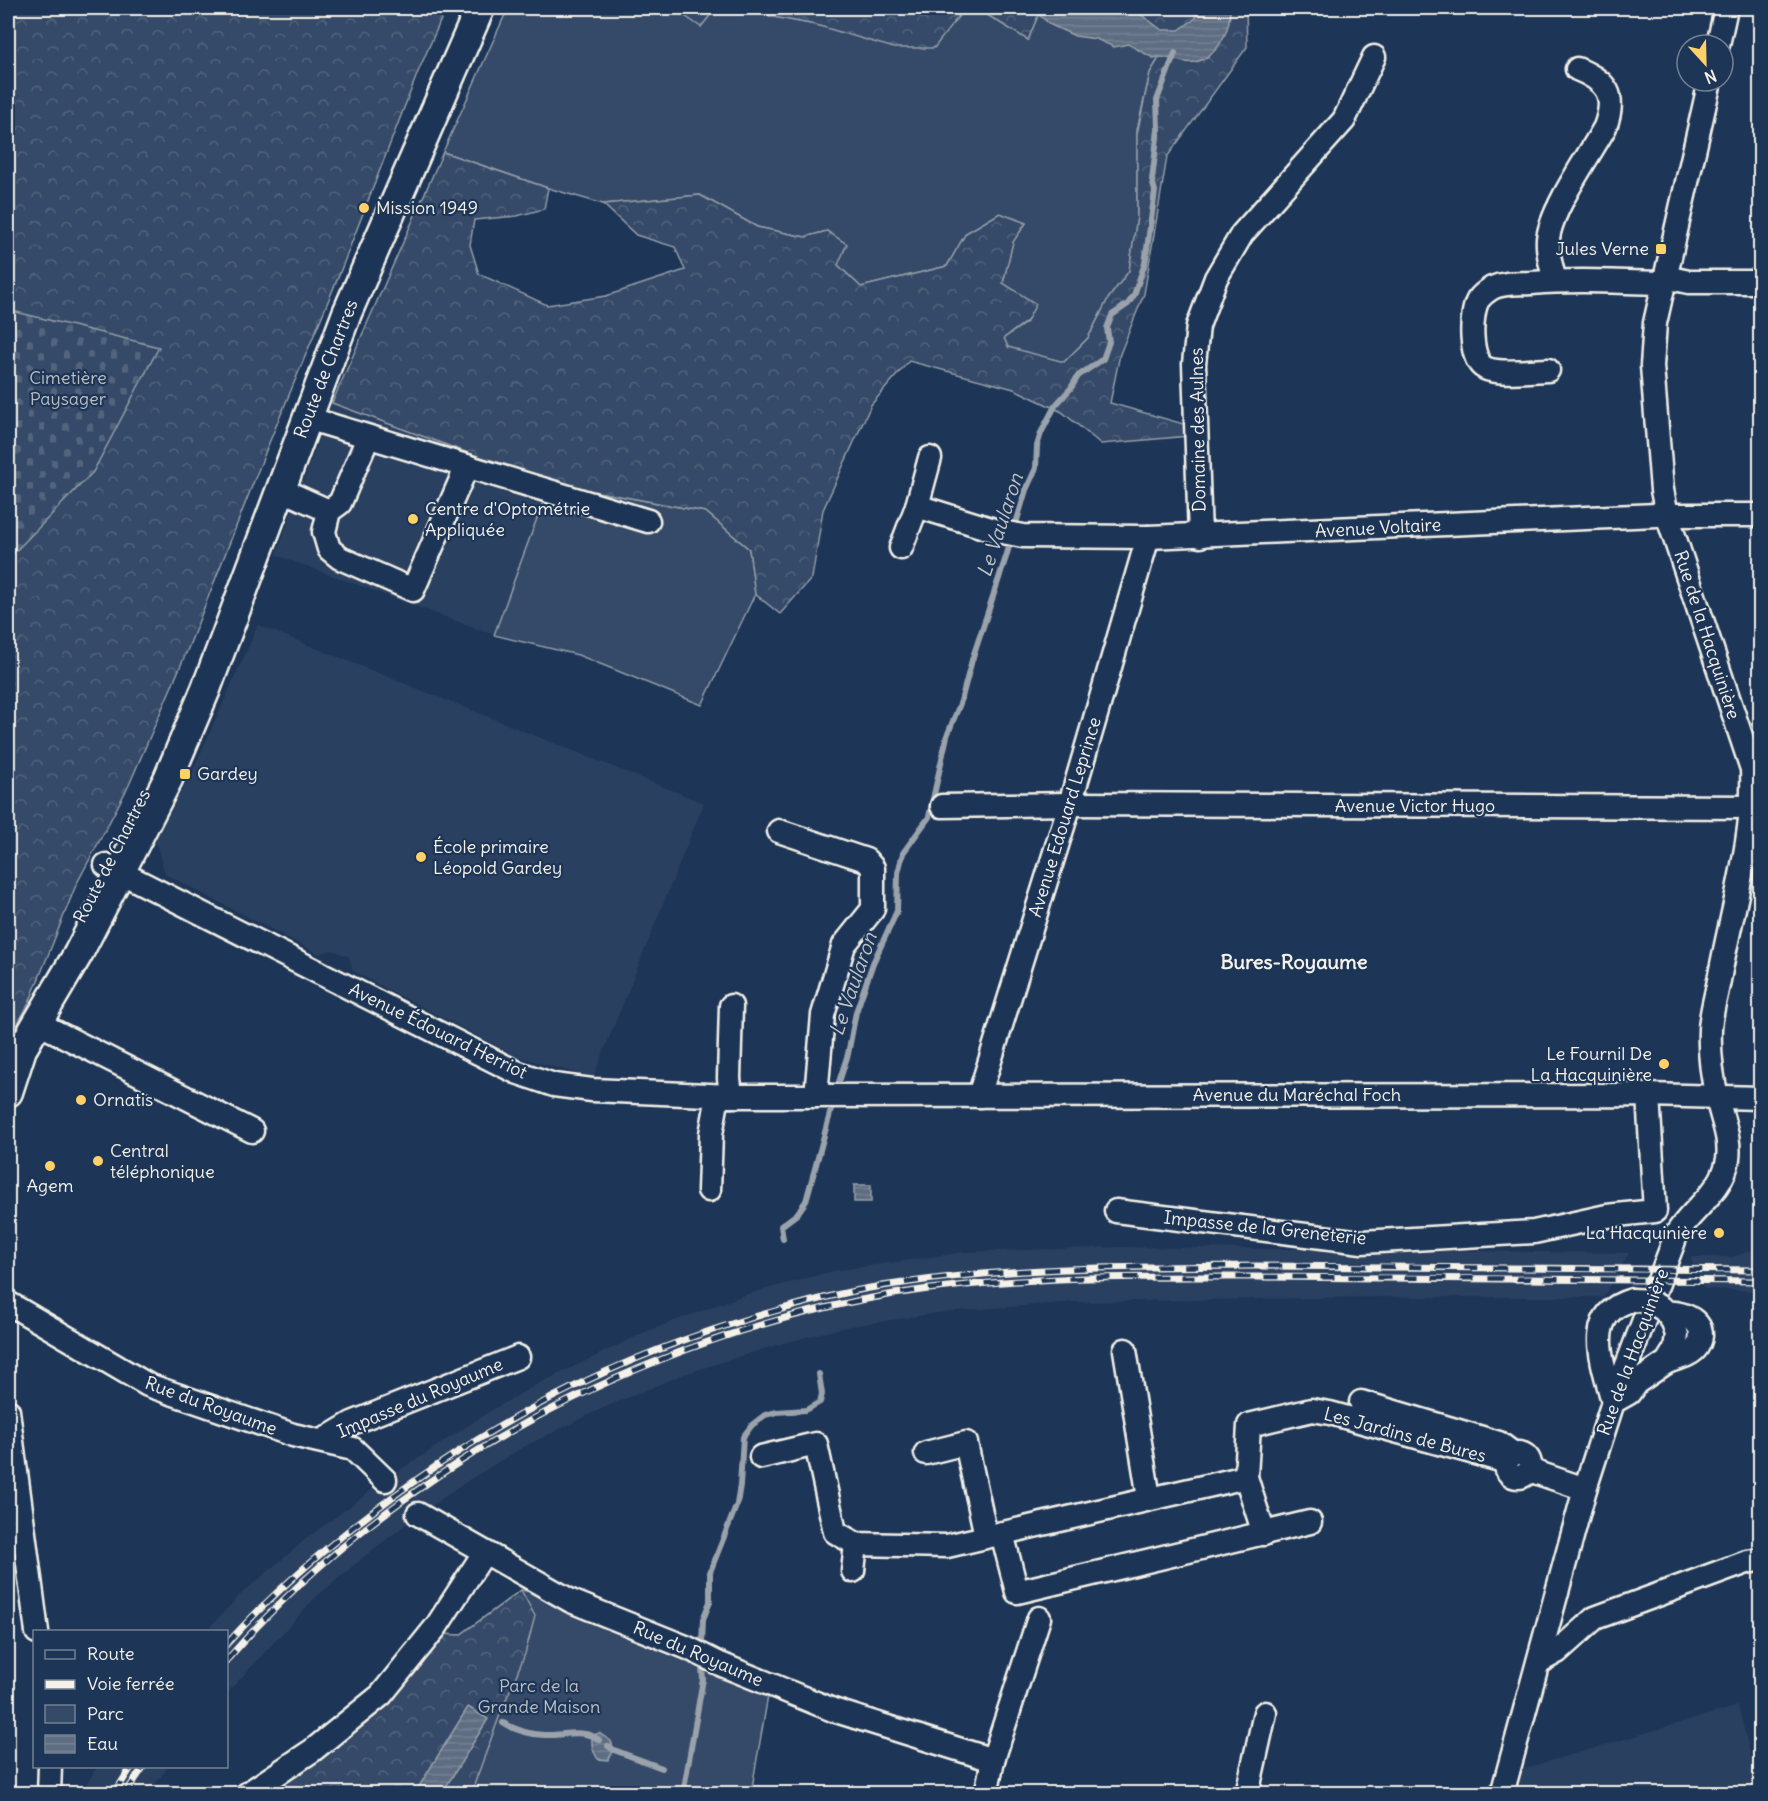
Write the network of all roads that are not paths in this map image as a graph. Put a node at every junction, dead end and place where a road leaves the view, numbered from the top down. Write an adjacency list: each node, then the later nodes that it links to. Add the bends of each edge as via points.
1 (480, 8): 11 (main road, Route de Chartres, via 347,313)
2 (1726, 8): 3 (street)
3 (1721, 33)
4 (1374, 57): 21 (street, Domaine des Aulnes, via 1344,120 1242,234 1216,278 1198,326 1194,364)
5 (1577, 69): 7 (street, via 1604,85 1611,111 1552,219 1548,256)
6 (1707, 93): 8 (street, Rue de la Hacquinière)
7 (1555, 280): 8 (street); 10 (street, via 1506,283 1489,289 1478,299 1473,314 1474,351 1477,362 1486,369)
8 (1665, 280): 9 (street); 18 (street, Rue de la Hacquinière, via 1655,322 1652,366)
9 (1761, 282)
10 (1548, 370)
11 (307, 418): 14 (street); 15 (main road, Route de Chartres)
12 (364, 447): 17 (street, via 340,503)
13 (930, 458): 16 (street)
14 (467, 466): 17 (street, via 413,590 340,558 329,549 324,532); 20 (street)
15 (280, 489): 17 (street); 28 (main road, Route de Chartres, via 206,689 185,736 144,790)
16 (917, 506): 22 (street, Avenue Voltaire, via 1023,536); 23 (street)
17 (329, 512)
18 (1667, 515): 19 (street, Avenue Voltaire); 21 (street, Avenue Voltaire); 26 (street, Rue de la Hacquinière, via 1752,768)
19 (1761, 515)
20 (648, 521)
21 (1200, 536): 22 (street, Avenue Voltaire)
22 (1148, 537): 24 (street, Avenue Edouard Leprince)
23 (901, 548)
24 (1070, 804): 25 (street, Avenue Victor Hugo); 26 (street, Avenue Victor Hugo); 36 (street, Avenue Edouard Leprince)
25 (942, 806)
26 (1756, 807): 37 (street, Rue de la Hacquinière, via 1710,1026)
27 (779, 831): 35 (street, via 866,860 873,868 873,909 844,945 823,1015)
28 (113, 869): 30 (main road, Route de Chartres, via 73,934 58,986); 34 (street, Avenue Édouard Herriot, via 516,1072 554,1085 592,1090)
29 (731, 1006): 34 (street)
30 (38, 1023): 31 (main road, Route de Chartres); 40 (street)
31 (15, 1054): 32 (main road, Route de Chartres)
32 (8, 1091): 39 (main road, Route de Chartres)
33 (1648, 1095): 36 (street, Avenue du Maréchal Foch); 37 (street, Avenue du Maréchal Foch); 42 (street, Impasse de la Greneterie, via 1655,1211 1607,1216 1534,1232 1362,1242)
34 (725, 1096): 35 (street, Avenue Édouard Herriot); 41 (street, via 711,1134)
35 (824, 1096): 36 (street, Avenue du Maréchal Foch)
36 (980, 1096)
37 (1717, 1098): 38 (street, Avenue du Maréchal Foch); 47 (street, Rue de la Hacquinière, via 1727,1127 1725,1171 1711,1195 1677,1233)
38 (1761, 1098)
39 (8, 1112)
40 (252, 1131)
41 (708, 1190)
42 (1116, 1211)
43 (8, 1303): 49 (street, Rue du Royaume, via 148,1385 293,1435)
44 (1125, 1350): 56 (street)
45 (518, 1357): 49 (street, Impasse du Royaume, via 352,1423)
46 (1361, 1402): 52 (street, via 1499,1443)
47 (1613, 1402): 47 (street, bridge, via 1601,1360 1600,1331 1609,1311 1620,1303 1654,1303 1673,1322 1677,1335 1675,1349 1667,1362); 55 (street, Rue de la Hacquinière)
48 (8, 1411): 66 (street)
49 (322, 1441): 54 (street, Rue du Royaume, via 353,1449)
50 (926, 1453): 60 (street, via 966,1443)
51 (761, 1457): 61 (street, via 816,1444 835,1532)
52 (1517, 1462): 53 (street, Les Jardins de Bures, via 1312,1410 1249,1425); 55 (street)
53 (1246, 1477): 56 (street); 59 (street, Les Jardins de Bures)
54 (385, 1480)
55 (1585, 1489): 67 (street, Rue de la Hacquinière)
56 (1149, 1498): 60 (street)
57 (418, 1514): 62 (street, Rue du Royaume)
58 (1310, 1522): 59 (street)
59 (1264, 1534): 60 (street, via 1017,1592)
60 (994, 1535): 61 (street, via 946,1546)
61 (856, 1544): 64 (street)
62 (484, 1553): 69 (street, Rue du Royaume, via 571,1601 720,1665 833,1710); 72 (street, via 436,1627 381,1695 313,1750)
63 (1761, 1560): 67 (street, via 1595,1618 1557,1652)
64 (853, 1571)
65 (1039, 1618): 69 (street)
66 (37, 1630)
67 (1539, 1662): 75 (street, Rue de la Hacquinière)
68 (1265, 1713): 74 (street)
69 (993, 1760): 73 (street)
70 (50, 1768): 71 (street)
71 (49, 1794)
72 (247, 1794)
73 (986, 1794)
74 (1247, 1794)
75 (1502, 1794)

